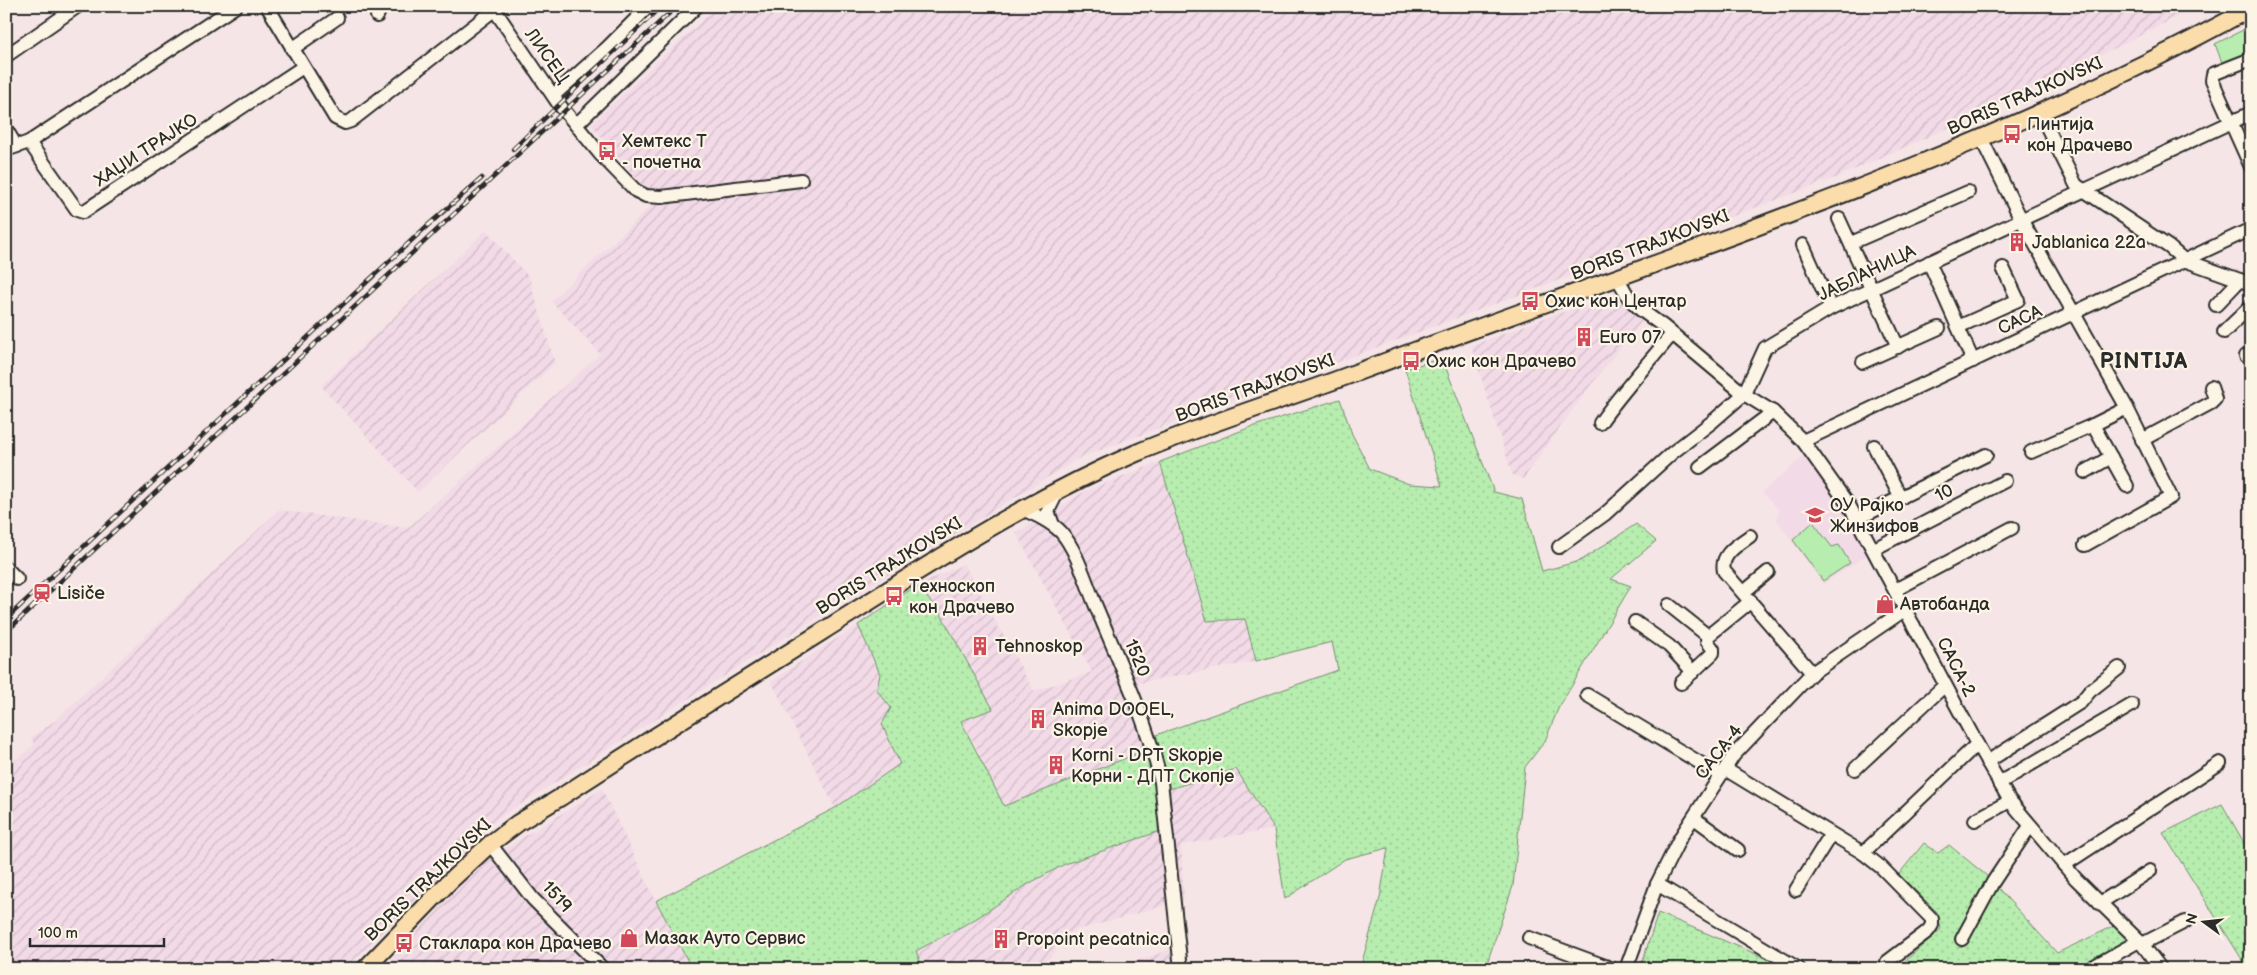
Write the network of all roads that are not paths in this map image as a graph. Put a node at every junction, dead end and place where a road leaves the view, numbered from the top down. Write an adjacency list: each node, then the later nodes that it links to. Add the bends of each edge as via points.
1 (78, 6): 10 (street)
2 (236, 6): 20 (street)
3 (267, 6): 9 (street)
4 (649, 6): 13 (street)
5 (698, 6): 17 (street)
6 (493, 8): 12 (street, via 345,123 334,118); 13 (street, ЛИСЕЦ)
7 (2251, 8): 14 (main road, BORIS TRAJKOVSKI, via 2182,46)
8 (337, 18): 9 (street)
9 (292, 49): 12 (street)
10 (6, 56)
11 (2251, 59): 16 (street, via 2213,74 2212,80)
12 (303, 67): 20 (street, ХАЏИ ТРАЈКО, via 83,212 77,210)
13 (554, 95): 17 (street, ЛИСЕЦ)
14 (2039, 111): 19 (main road, BORIS TRAJKOVSKI); 24 (street, via 2076,185)
15 (2251, 113): 16 (street, ЈАБЛАНИЦА)
16 (2230, 122): 22 (street); 24 (street, ЈАБЛАНИЦА)
17 (576, 124): 23 (street, ЛИСЕЦ, via 625,181 646,196)
18 (6, 129): 21 (street)
19 (1981, 138): 27 (street); 34 (main road, BORIS TRAJKOVSKI)
20 (29, 142): 21 (street)
21 (11, 148)
22 (2251, 167)
23 (801, 180)
24 (2084, 191): 27 (street, ЈАБЛАНИЦА); 31 (street)
25 (1968, 192): 29 (street)
26 (1839, 219): 29 (street)
27 (2022, 221): 32 (street, ЈАБЛАНИЦА); 40 (street)
28 (2251, 229): 31 (street, САСА)
29 (1850, 243): 36 (street)
30 (1803, 245): 39 (street)
31 (2184, 260): 35 (street); 40 (street, САСА)
32 (1929, 262): 36 (street, ЈАБЛАНИЦА); 41 (street)
33 (2003, 268): 41 (street, via 2018,300)
34 (1618, 279): 44 (street, САСА-2, via 1635,304); 64 (main road, BORIS TRAJKOVSKI, via 1212,422)
35 (2245, 282): 37 (street)
36 (1871, 290): 39 (street, ЈАБЛАНИЦА); 45 (street)
37 (2216, 305)
38 (2251, 306): 43 (street)
39 (1831, 308): 49 (street, ЈАБЛАНИЦА, via 1765,348)
40 (2074, 314): 46 (street, САСА); 50 (street)
41 (1958, 327): 46 (street)
42 (1939, 328): 45 (street)
43 (2224, 332)
44 (1672, 334): 49 (street, САСА-2); 52 (street, via 1618,396)
45 (1898, 346): 47 (street)
46 (1973, 361): 55 (street, САСА)
47 (1863, 362)
48 (2211, 386): 54 (street, via 2215,399 2211,404)
49 (1744, 394): 51 (street, САСА-2); 72 (street, ЈАБЛАНИЦА, via 1605,514)
50 (2127, 408): 53 (street); 54 (street)
51 (1773, 412): 55 (street, САСА-2); 60 (street)
52 (1600, 422)
53 (2093, 425): 57 (street); 59 (street)
54 (2142, 440): 71 (street, via 2171,497)
55 (1803, 441): 67 (street, САСА-2)
56 (1874, 446): 65 (street)
57 (2031, 452)
58 (1986, 455): 65 (street)
59 (2112, 457): 61 (street); 63 (street)
60 (1700, 467)
61 (2085, 472)
62 (2005, 482): 73 (street, 10)
63 (2127, 486)
64 (1060, 488): 66 (main road, BORIS TRAJKOVSKI); 68 (street, via 1048,511)
65 (1901, 498): 67 (street)
66 (1022, 509): 68 (street, 1520); 101 (main road, BORIS TRAJKOVSKI, via 931,562 518,823)
67 (1857, 519): 73 (street, САСА-2)
68 (1053, 525): 116 (street, 1520, via 1065,538 1081,569 1155,757 1170,856)
69 (2012, 528): 77 (street)
70 (1750, 536): 78 (street, via 1727,554 1723,564 1724,571)
71 (2085, 545)
72 (1559, 547)
73 (1874, 549): 77 (street, САСА-2)
74 (6, 568): 76 (street)
75 (1768, 572): 78 (street)
76 (17, 579)
77 (1895, 590): 80 (street, САСА-2)
78 (1747, 597): 82 (street); 85 (street)
79 (1669, 605): 82 (street)
80 (1906, 609): 85 (street, САСА-4); 87 (street, САСА-2)
81 (1635, 622): 84 (street, via 1669,646)
82 (1708, 636): 84 (street, via 1707,641 1714,652)
83 (2119, 668): 91 (street, via 2090,690 2081,702)
84 (1693, 672): 86 (street)
85 (1812, 673): 94 (street, САСА-4, via 1734,755)
86 (1681, 683)
87 (1945, 685): 90 (street, САСА-2); 93 (street)
88 (1587, 695): 94 (street)
89 (2132, 705): 95 (street)
90 (1977, 744): 91 (street, САСА-2); 103 (street)
91 (1988, 762): 95 (street, САСА-2)
92 (2220, 763): 104 (street)
93 (1855, 769)
94 (1723, 772): 97 (street, САСА-4); 100 (street)
95 (1999, 783): 96 (street, САСА-2)
96 (2010, 801): 98 (street); 99 (street, САСА-2)
97 (1694, 818): 102 (street); 106 (street, САСА-4)
98 (1976, 820)
99 (2030, 826): 104 (street, САСА-2); 111 (street, via 1993,882)
100 (1831, 834): 103 (street); 107 (street)
101 (490, 844): 114 (main road, BORIS TRAJKOVSKI); 115 (street, 1519, via 533,899)
102 (1738, 850)
103 (1863, 853): 113 (street, via 1932,919 1928,931)
104 (2064, 865): 108 (street, САСА-2)
105 (2150, 871): 108 (street)
106 (1657, 884): 118 (street, САСА-4); 119 (street)
107 (1796, 890)
108 (2100, 903): 112 (street, САСА-2)
109 (2185, 922): 112 (street)
110 (1529, 938): 117 (street)
111 (1962, 939)
112 (2140, 943): 120 (street); 121 (street, САСА-2)
113 (1887, 962)
114 (365, 969)
115 (603, 969)
116 (1181, 969)
117 (1613, 969)
118 (1626, 969)
119 (1799, 969)
120 (2089, 969)
121 (2162, 969)

